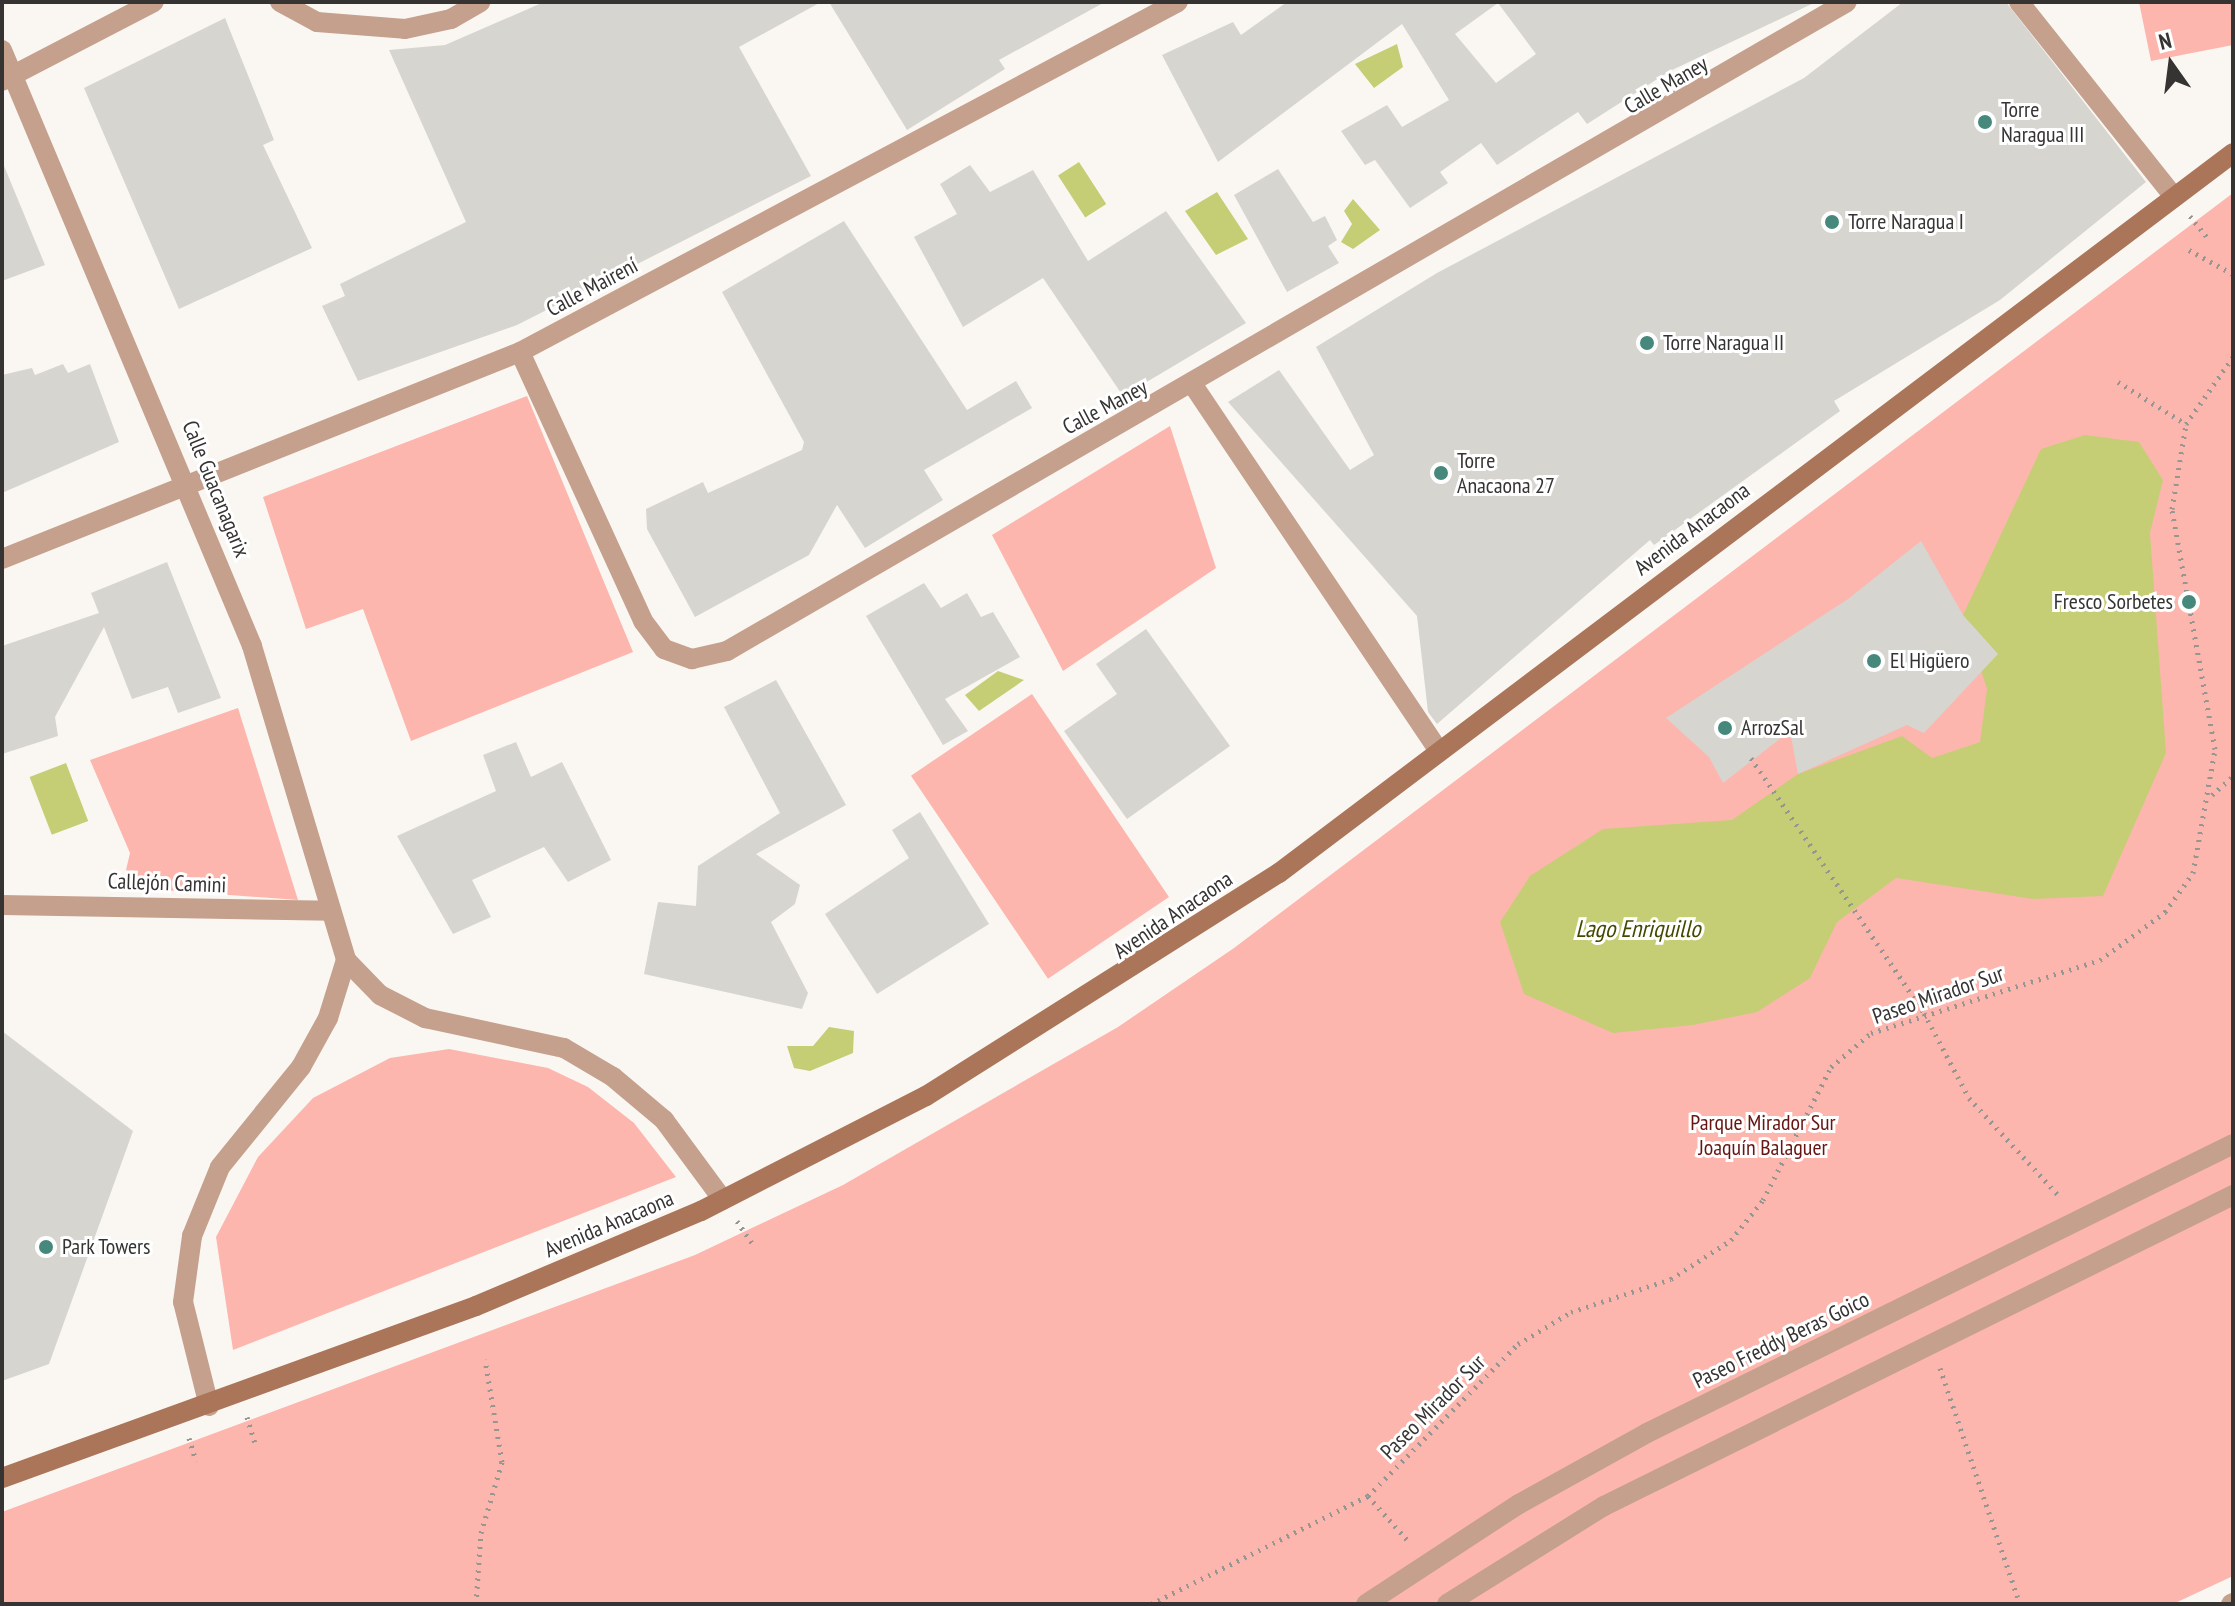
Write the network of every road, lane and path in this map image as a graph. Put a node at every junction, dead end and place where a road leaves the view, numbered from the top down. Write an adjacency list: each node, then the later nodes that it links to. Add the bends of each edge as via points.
1 (154, 2): 8 (street)
2 (280, 2): 3 (street, via 317,22 405,29 451,19)
3 (480, 2)
4 (1178, 2): 13 (street, Calle Mairení)
5 (1847, 2): 16 (street, Calle Maney)
6 (2019, 2): 10 (street)
7 (2, 50): 8 (street, Calle Guacanagarix)
8 (9, 78): 18 (street, Calle Guacanagarix)
9 (2233, 153): 10 (main road, Avenida Anacaona)
10 (2174, 197): 20 (main road, Avenida Anacaona)
11 (2189, 250): 12 (path)
12 (2233, 274)
13 (520, 352): 16 (street, Calle Maney, via 643,621 664,649 692,659 727,651 785,621); 18 (street, Calle Mairení)
14 (2233, 357): 17 (path, Paseo Mirador Sur)
15 (2118, 382): 17 (path)
16 (1193, 385): 20 (street)
17 (2186, 424): 23 (path, Paseo Mirador Sur, via 2172,509 2215,749)
18 (190, 487): 19 (street, Calle Mairení); 25 (street, Calle Guacanagarix, via 252,646)
19 (2, 559)
20 (1438, 750): 31 (main road, Avenida Anacaona, via 1279,873 1127,975 926,1096)
21 (1751, 758): 27 (path)
22 (2233, 776): 23 (path)
23 (2211, 795): 27 (path, Paseo Mirador Sur, via 2193,873 2165,912 2100,960)
24 (2, 905): 25 (street, Callejón Camini)
25 (331, 911): 26 (street, Calle Guacanagarix)
26 (346, 960): 31 (street, Calle Guacanagarix, via 380,995 425,1018 564,1048 613,1077 664,1120); 34 (street, via 328,1018 301,1067 220,1167 192,1236 183,1302)
27 (1924, 1013): 30 (path, via 1969,1098); 36 (path, Paseo Mirador Sur, via 1871,1033 1831,1067 1763,1200 1731,1240 1671,1279 1571,1312 1518,1344)
28 (2233, 1144): 40 (street, Paseo Freddy Beras Goico, via 1647,1433 1519,1504)
29 (2233, 1195): 32 (street)
30 (2060, 1197)
31 (723, 1200): 34 (main road, Avenida Anacaona, via 476,1306)
32 (1931, 1344): 41 (street, via 1604,1506); 42 (path)
33 (485, 1359): 38 (path, via 502,1462 481,1533)
34 (209, 1406): 35 (main road, Avenida Anacaona)
35 (2, 1478)
36 (1368, 1496): 37 (path); 39 (path, Paseo Mirador Sur)
37 (1410, 1543)
38 (476, 1604)
39 (1151, 1604)
40 (1366, 1604)
41 (1447, 1604)
42 (2020, 1604)

